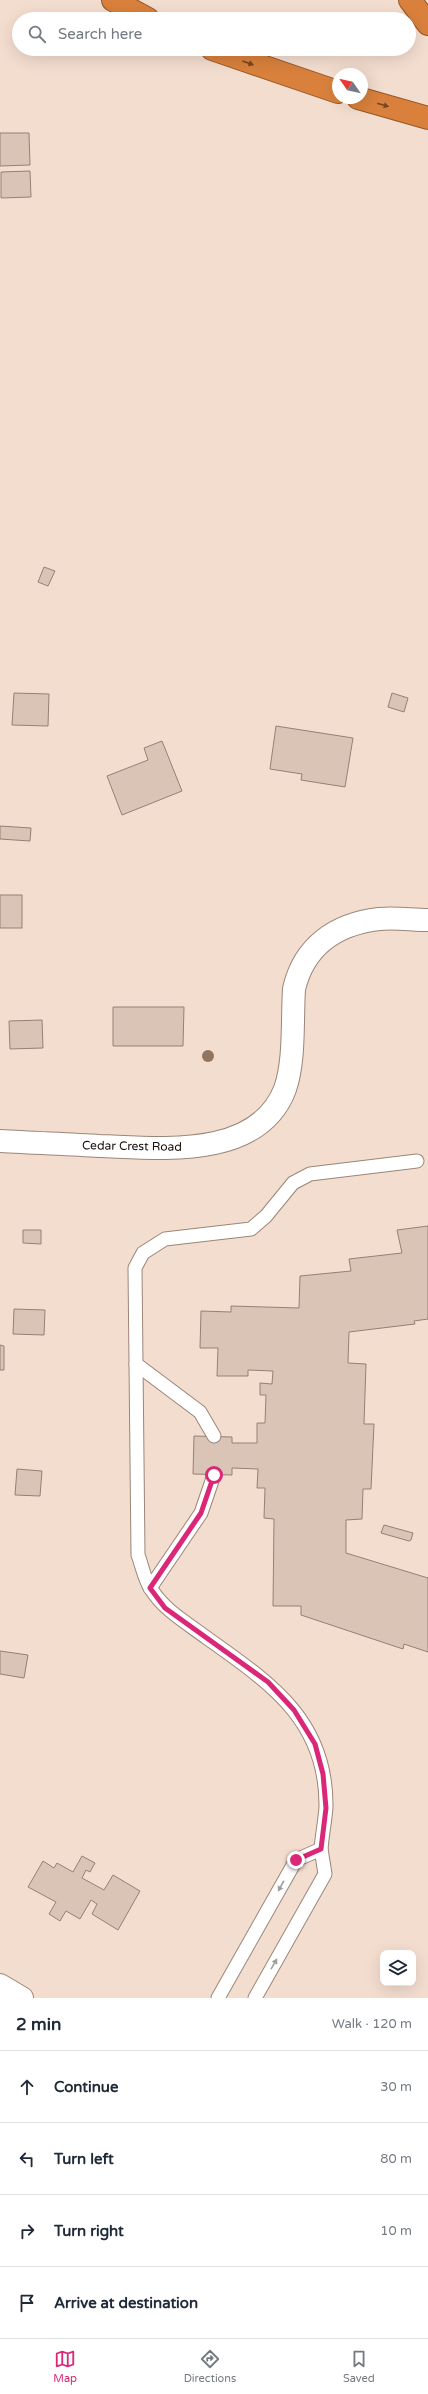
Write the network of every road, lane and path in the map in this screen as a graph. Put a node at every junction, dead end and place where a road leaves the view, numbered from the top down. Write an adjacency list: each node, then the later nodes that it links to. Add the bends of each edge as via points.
1 (113, 0): 3 (highway)
2 (410, 0): 4 (highway)
3 (135, 12)
4 (428, 24)
5 (233, 56): 6 (highway, one-way to 6)
6 (332, 90)
7 (368, 101): 8 (highway, one-way to 8)
8 (418, 115)
9 (428, 920): 10 (street, Cedar Crest Road, via 380,919 346,926 332,933 312,952 297,976 294,989 290,1072 284,1089 277,1104 265,1118 237,1136 201,1146 161,1148)
10 (0, 1141)
11 (417, 1161): 12 (lane, via 310,1174 293,1183 266,1216 251,1229 165,1239 143,1253 135,1268)
12 (136, 1364): 13 (lane, via 200,1412); 15 (lane, via 138,1554)
13 (214, 1436)
14 (214, 1475): 15 (lane, via 201,1513)
15 (150, 1588): 16 (lane, via 165,1608 268,1682 294,1710 315,1744 323,1774 326,1808)
16 (321, 1849): 19 (lane, one-way to 19, via 296,1860); 20 (lane, one-way to 16, via 325,1874)
17 (0, 1985): 18 (street)
18 (22, 1998)
19 (218, 1998)
20 (254, 1998)

